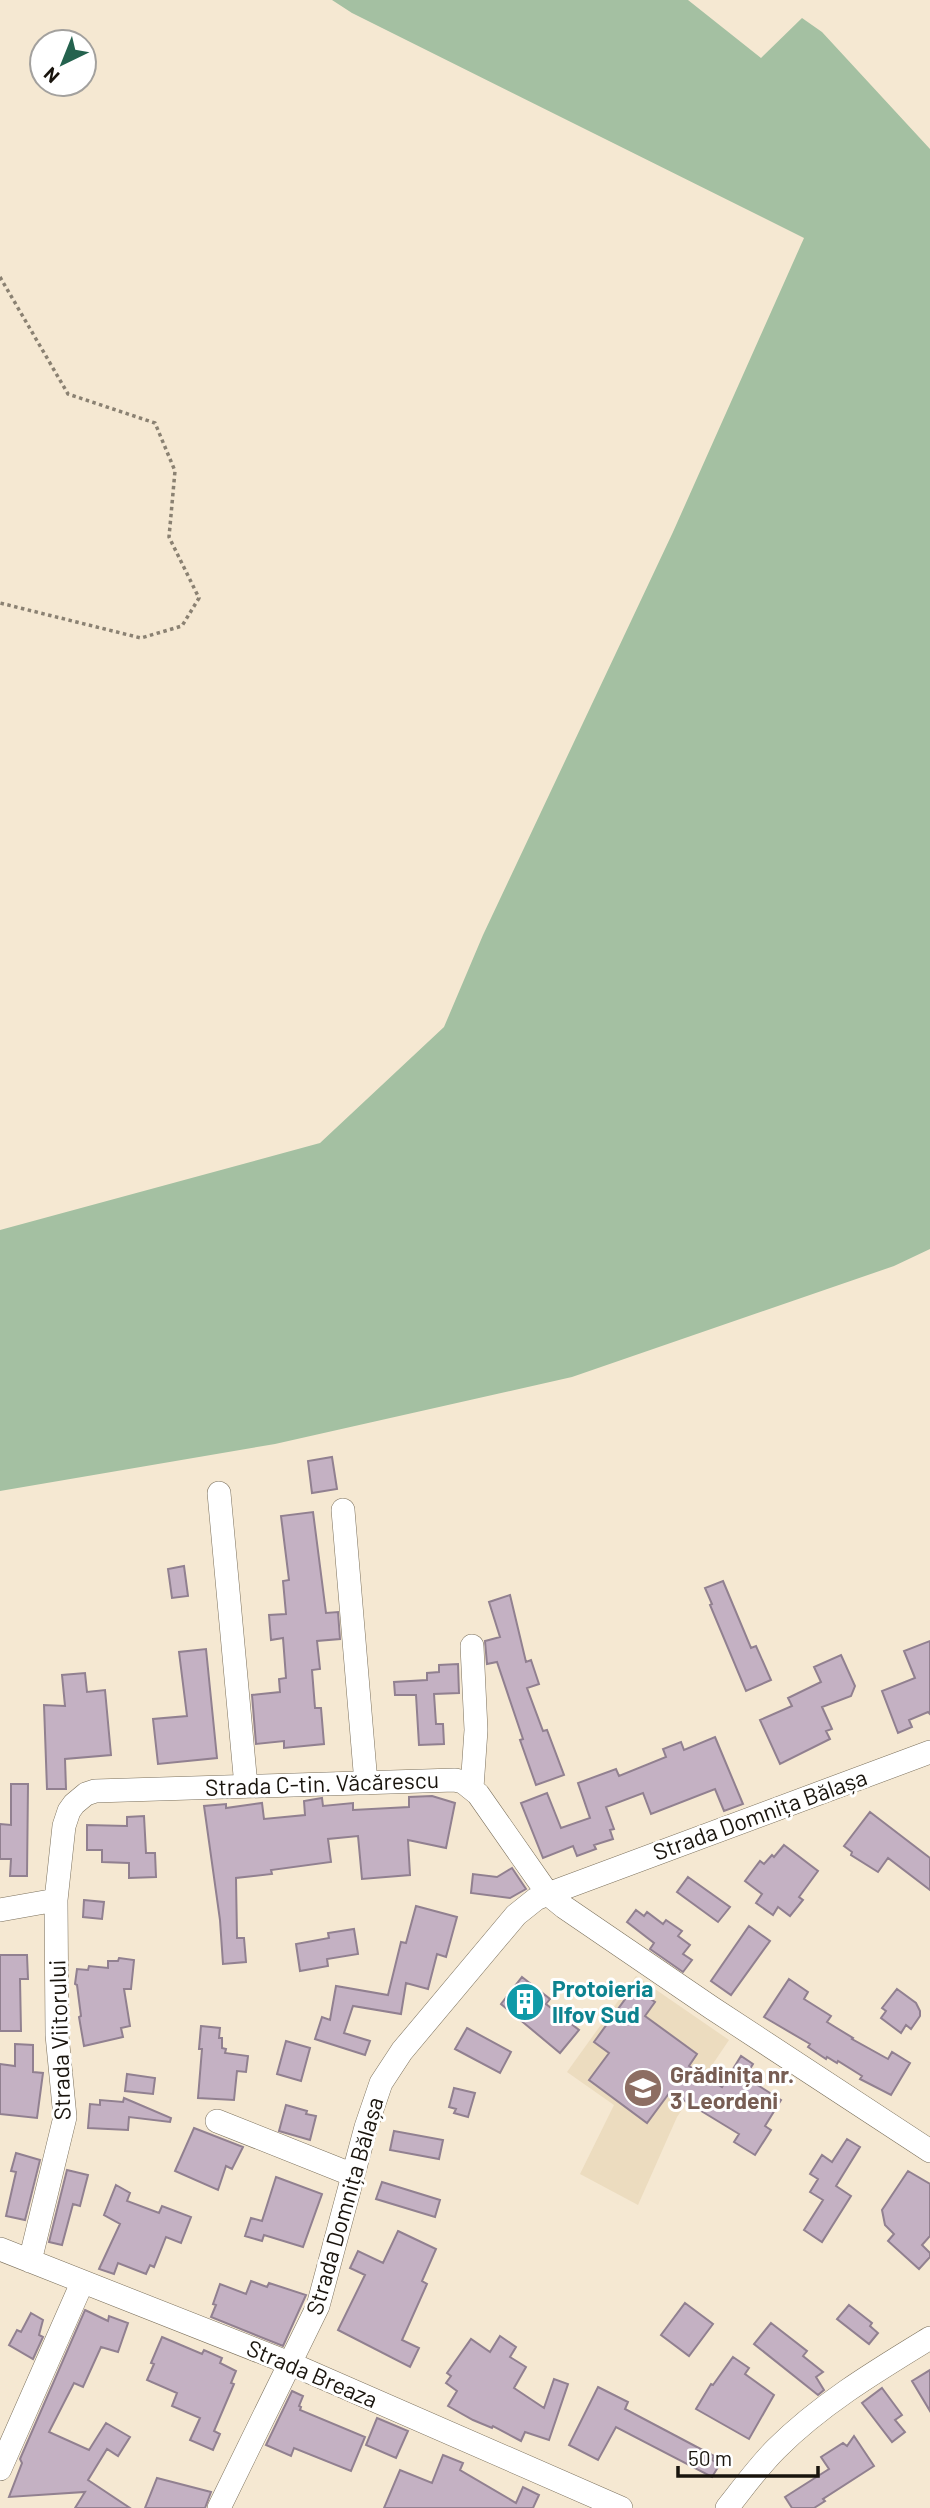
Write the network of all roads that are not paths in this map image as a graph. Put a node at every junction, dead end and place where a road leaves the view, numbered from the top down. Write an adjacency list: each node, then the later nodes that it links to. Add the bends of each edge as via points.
1 (219, 1493): 6 (street)
2 (342, 1510): 5 (street)
3 (472, 1646): 7 (street, via 476,1730)
4 (930, 1752): 8 (street, Strada Domnița Bălașa)
5 (366, 1783): 6 (street, Strada C-tin. Văcărescu); 7 (street, Strada C-tin. Văcărescu, via 455,1780)
6 (246, 1786): 9 (street, Strada C-tin. Văcărescu, via 86,1794 66,1818)
7 (472, 1788): 8 (street, Strada C-tin. Văcărescu)
8 (548, 1894): 12 (street, Strada C-tin. Văcărescu); 13 (street, Strada Domnița Bălașa, via 516,1915 390,2066 372,2106)
9 (56, 1900): 10 (street); 15 (street, Strada Viitorului, via 57,2035 65,2117)
10 (0, 1910)
11 (217, 2121): 13 (street)
12 (930, 2151)
13 (353, 2175): 18 (street, Strada Domnița Bălașa, via 318,2306)
14 (0, 2249): 15 (street, Strada Breaza)
15 (30, 2261): 16 (street, Strada Breaza)
16 (82, 2283): 18 (street, Strada Breaza); 19 (street)
17 (930, 2338): 22 (street, via 804,2424 775,2449)
18 (289, 2362): 20 (street, Strada Domnița Bălașa); 21 (street, Strada Breaza)
19 (0, 2469)
20 (219, 2508)
21 (621, 2508)
22 (727, 2508)

